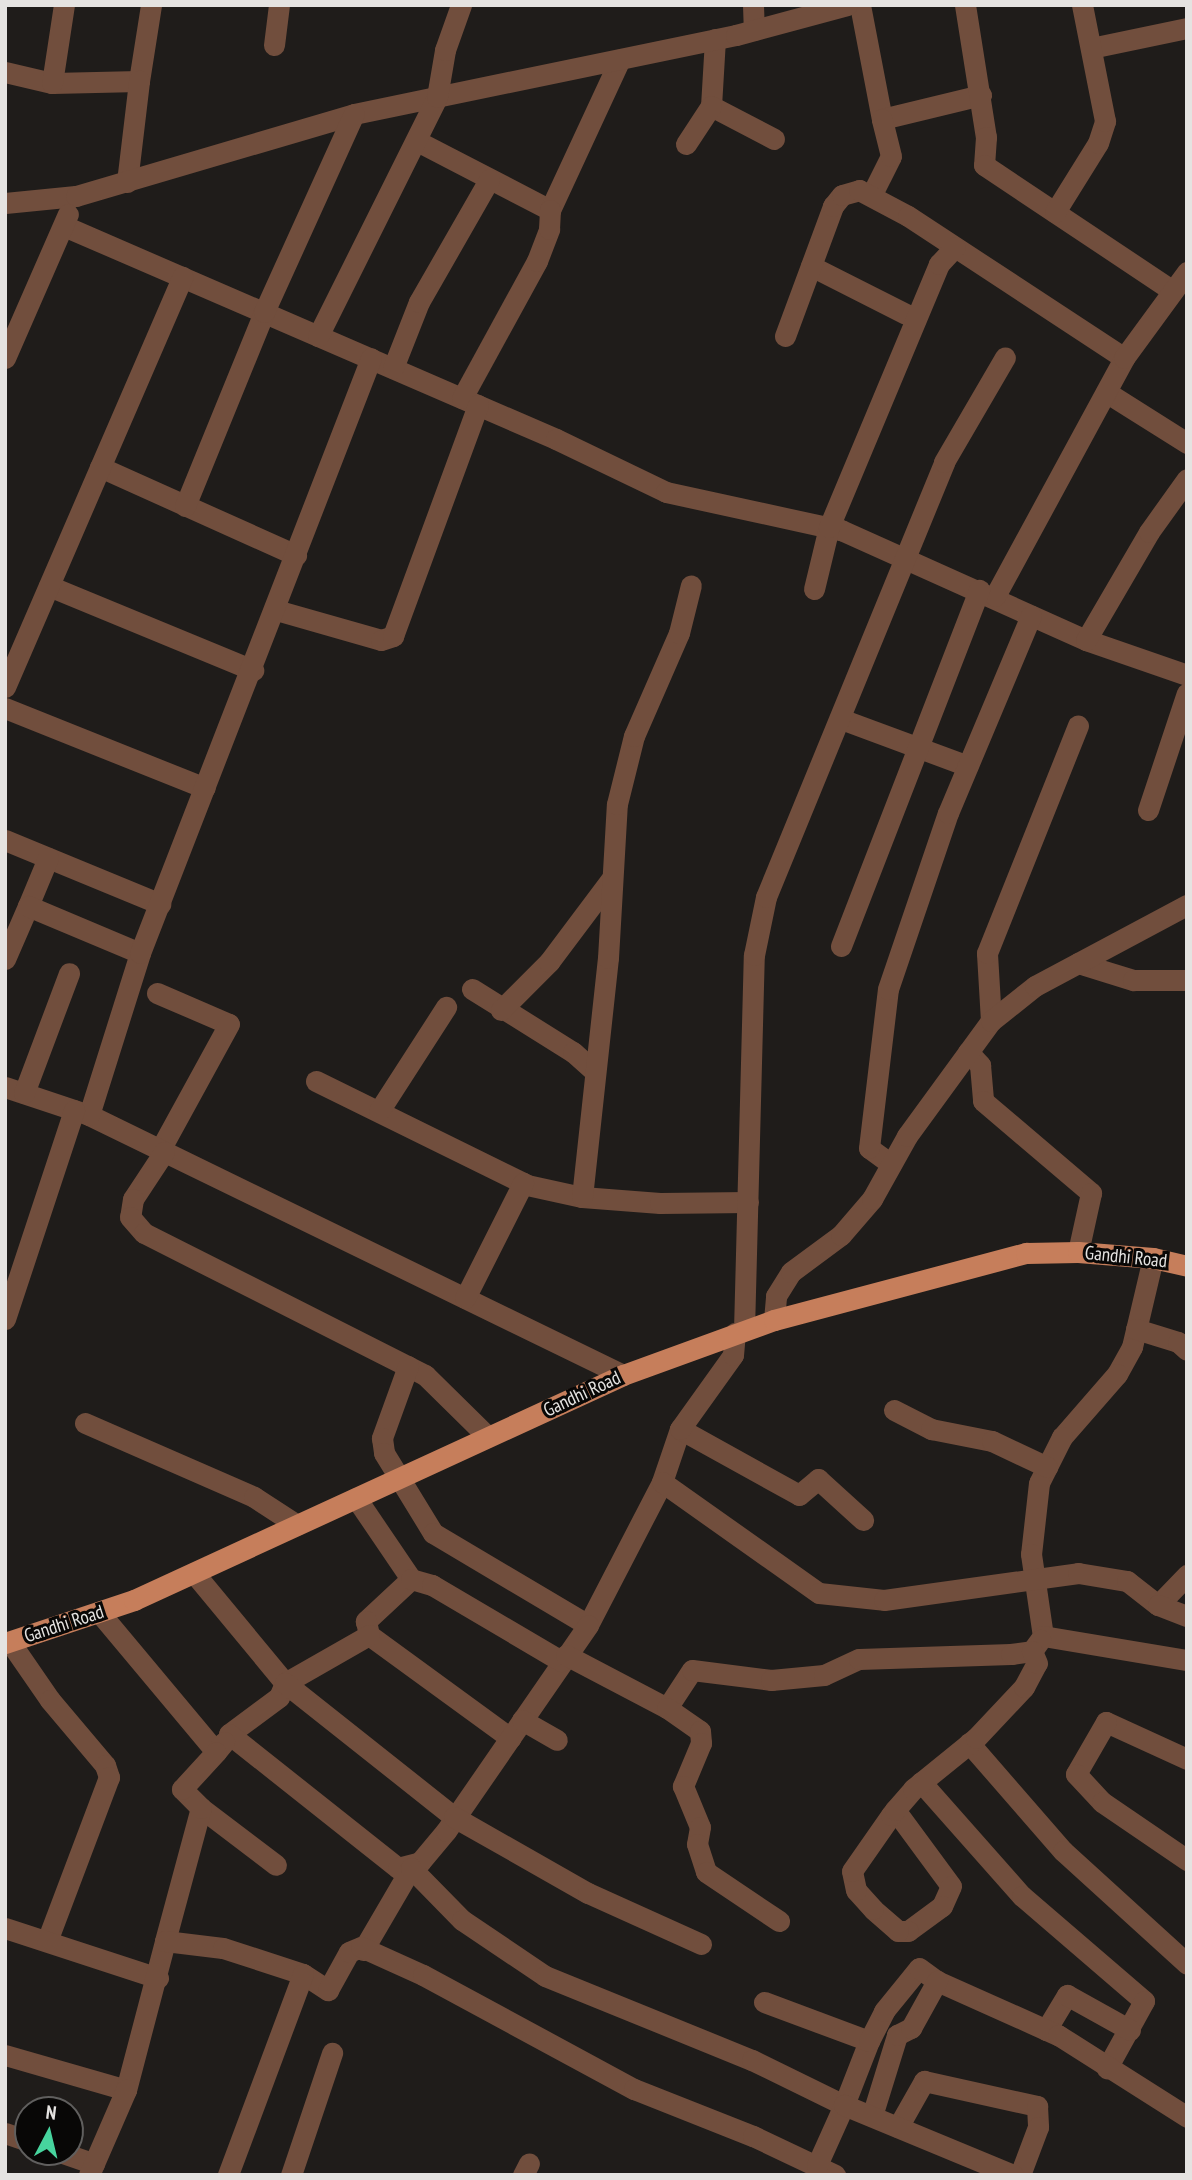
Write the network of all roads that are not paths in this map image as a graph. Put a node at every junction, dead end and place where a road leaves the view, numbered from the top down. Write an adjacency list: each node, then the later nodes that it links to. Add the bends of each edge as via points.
1 (64, 5): 18 (street)
2 (151, 5): 17 (street)
3 (279, 5): 13 (street)
4 (461, 5): 20 (street, via 445,50)
5 (753, 5): 11 (street)
6 (847, 5): 11 (street)
7 (860, 5): 23 (street)
8 (965, 5): 19 (street)
9 (1082, 5): 14 (street)
10 (1187, 28): 14 (street)
11 (754, 30): 12 (street)
12 (715, 39): 15 (street); 21 (street)
13 (274, 46)
14 (1091, 48): 33 (street, via 1105,121 1098,143)
15 (620, 59): 20 (street); 32 (street)
16 (5, 72): 18 (street)
17 (139, 81): 18 (street); 28 (street)
18 (52, 83)
19 (981, 95): 23 (street); 33 (street, via 984,165)
20 (437, 97): 22 (street); 25 (street)
21 (711, 106): 24 (street); 26 (street)
22 (354, 114): 28 (street); 40 (street)
23 (883, 119): 29 (street, via 891,156)
24 (774, 139)
25 (417, 141): 27 (street); 42 (street)
26 (686, 144)
27 (489, 180): 32 (street); 48 (street, via 419,302)
28 (127, 182): 30 (street)
29 (872, 194): 35 (street); 36 (street, via 859,190 842,195 833,206)
30 (76, 196): 31 (street); 34 (street)
31 (5, 203)
32 (550, 210): 50 (street, via 549,229 537,261)
33 (1055, 212): 39 (street)
34 (64, 226): 38 (street); 45 (street)
35 (955, 247): 47 (street); 55 (street, via 939,264)
36 (811, 266): 41 (street); 43 (street)
37 (1187, 271): 39 (street)
38 (182, 277): 40 (street); 52 (street)
39 (1174, 291): 47 (street)
40 (264, 312): 42 (street); 54 (street)
41 (906, 314)
42 (318, 336): 46 (street)
43 (785, 336)
44 (1005, 356): 57 (street, via 944,462)
45 (5, 358)
46 (371, 358): 48 (street); 56 (street)
47 (1124, 358): 49 (street)
48 (393, 368): 50 (street)
49 (1106, 392): 51 (street); 61 (street)
50 (470, 401): 55 (street, via 666,492); 62 (street, via 393,636 381,640)
51 (1187, 443)
52 (100, 467): 54 (street); 59 (street)
53 (1187, 479): 64 (street, via 1149,532)
54 (186, 506): 56 (street)
55 (829, 527): 57 (street); 60 (street)
56 (296, 555): 62 (street)
57 (907, 561): 61 (street); 70 (street)
58 (691, 585): 78 (street, via 679,633 634,736 617,804)
59 (49, 586): 65 (street); 67 (street)
60 (814, 589)
61 (987, 593): 63 (street); 72 (street)
62 (276, 610): 65 (street)
63 (1031, 616): 64 (street); 73 (street)
64 (1086, 640): 66 (street)
65 (253, 670): 74 (street)
66 (1187, 675)
67 (5, 687)
68 (1187, 693): 75 (street)
69 (5, 708): 74 (street)
70 (841, 719): 72 (street); 103 (street, via 766,897 754,955)
71 (1078, 726): 92 (street, via 987,953)
72 (916, 750): 73 (street); 82 (street)
73 (968, 766): 100 (street, via 888,989 869,1148)
74 (205, 788): 79 (street)
75 (1148, 810)
76 (5, 840): 77 (street)
77 (48, 858): 79 (street); 81 (street)
78 (612, 878): 91 (street, via 550,962); 94 (street)
79 (160, 904): 83 (street)
80 (1187, 905): 85 (street)
81 (28, 906): 83 (street); 84 (street)
82 (841, 946)
83 (140, 953): 98 (street)
84 (5, 958)
85 (1079, 963): 87 (street, via 1133,980); 92 (street, via 1017,998)
86 (69, 972): 96 (street)
87 (1187, 980)
88 (472, 989): 91 (street)
89 (157, 993): 99 (street, via 229,1024)
90 (446, 1007): 97 (street)
91 (501, 1010): 94 (street, via 573,1052)
92 (991, 1021): 93 (street)
93 (968, 1052): 100 (street); 104 (street, via 980,1065 983,1101 1090,1193)
94 (593, 1070): 102 (street)
95 (316, 1082): 97 (street)
96 (15, 1090): 98 (street)
97 (379, 1111): 101 (street)
98 (82, 1112): 99 (street); 108 (street)
99 (162, 1151): 107 (street); 113 (street, via 133,1199 130,1217 144,1233)
100 (891, 1164): 109 (street, via 872,1199 841,1235 791,1272 776,1296)
101 (523, 1183): 102 (street); 107 (street)
102 (582, 1198): 103 (street)
103 (748, 1202): 111 (street)
104 (1078, 1252): 105 (main road, Gandhi Road); 109 (main road, Gandhi Road, via 1026,1254 977,1263)
105 (1153, 1258): 106 (main road, Gandhi Road); 110 (street)
106 (1187, 1265)
107 (465, 1298): 114 (street)
108 (5, 1319)
109 (775, 1320): 111 (main road, Gandhi Road)
110 (1136, 1329): 112 (street, via 1178,1342); 119 (street, via 1117,1374 1062,1437)
111 (740, 1332): 114 (main road, Gandhi Road); 117 (street, via 733,1355)
112 (1187, 1350)
113 (408, 1366): 118 (street, via 452,1397); 120 (street, via 382,1438 384,1453)
114 (623, 1375): 118 (main road, Gandhi Road)
115 (894, 1410): 119 (street, via 930,1429 992,1441)
116 (85, 1423): 124 (street, via 254,1497)
117 (680, 1429): 121 (street); 123 (street, via 799,1495 818,1479)
118 (488, 1437): 120 (main road, Gandhi Road)
119 (1047, 1467): 128 (street, via 1034,1502 1031,1554)
120 (400, 1477): 122 (main road, Gandhi Road); 132 (street, via 433,1533)
121 (662, 1482): 128 (street, via 819,1593 884,1600); 132 (street)
122 (356, 1498): 124 (main road, Gandhi Road); 127 (street)
123 (863, 1521)
124 (297, 1525): 125 (main road, Gandhi Road)
125 (194, 1573): 130 (main road, Gandhi Road); 138 (street)
126 (1187, 1575): 129 (street)
127 (411, 1578): 133 (street, via 366,1620); 136 (street)
128 (1035, 1581): 129 (street, via 1078,1573 1113,1577 1127,1581); 135 (street)
129 (1157, 1605): 131 (street)
130 (99, 1612): 134 (main road, Gandhi Road); 144 (street)
131 (1187, 1616)
132 (588, 1625): 136 (street)
133 (369, 1635): 138 (street); 140 (street)
134 (8, 1642): 155 (street, via 109,1777)
135 (1038, 1644): 137 (street); 139 (street, via 859,1660 824,1675 771,1680 692,1670); 143 (street, via 1036,1669 1024,1687)
136 (564, 1658): 139 (street); 140 (street)
137 (1187, 1660)
138 (285, 1683): 141 (street, via 279,1697); 149 (street)
139 (667, 1708): 153 (street, via 700,1731 701,1743 683,1786 700,1827 700,1861 706,1872)
140 (516, 1729): 142 (street); 149 (street)
141 (229, 1734): 144 (street); 152 (street, via 398,1868)
142 (557, 1740)
143 (969, 1743): 146 (street); 159 (street, via 1063,1851)
144 (216, 1752): 147 (street, via 182,1789)
145 (1187, 1759): 150 (street, via 1107,1722 1076,1774 1102,1802)
146 (921, 1782): 148 (street); 165 (street, via 1022,1896 1144,2001)
147 (201, 1808): 151 (street); 156 (street)
148 (895, 1810): 148 (street, via 951,1886 942,1906 908,1931 898,1931 873,1909 852,1879 852,1871)
149 (454, 1817): 152 (street); 157 (street, via 588,1893 613,1900)
150 (1187, 1860)
151 (276, 1865)
152 (411, 1868): 158 (street); 171 (street, via 462,1920 545,1976 765,2066)
153 (779, 1921)
154 (5, 1928): 155 (street)
155 (47, 1941): 161 (street)
156 (165, 1941): 160 (street, via 223,1948); 161 (street)
157 (701, 1944)
158 (362, 1948): 160 (street, via 349,1952 328,1990); 176 (street, via 424,1975 634,2089)
159 (1187, 1964)
160 (303, 1974): 177 (street)
161 (158, 1978): 170 (street)
162 (937, 1981): 164 (street); 166 (street, via 919,1968 884,2011); 172 (street, via 911,2028 897,2035)
163 (764, 2002): 166 (street)
164 (1046, 2030): 165 (street, via 1067,1995); 169 (street)
165 (1130, 2030): 169 (street)
166 (869, 2041): 171 (street)
167 (332, 2053): 178 (street)
168 (5, 2055): 170 (street)
169 (1107, 2068): 173 (street)
170 (127, 2090): 175 (street)
171 (844, 2105): 172 (street); 176 (street)
172 (872, 2116): 174 (street)
173 (1187, 2117)
174 (898, 2127): 179 (street); 180 (street, via 925,2081 1037,2106 1038,2127)
175 (91, 2169)
176 (826, 2170)
177 (228, 2175)
178 (291, 2175)
179 (1013, 2175)
180 (1020, 2175)

